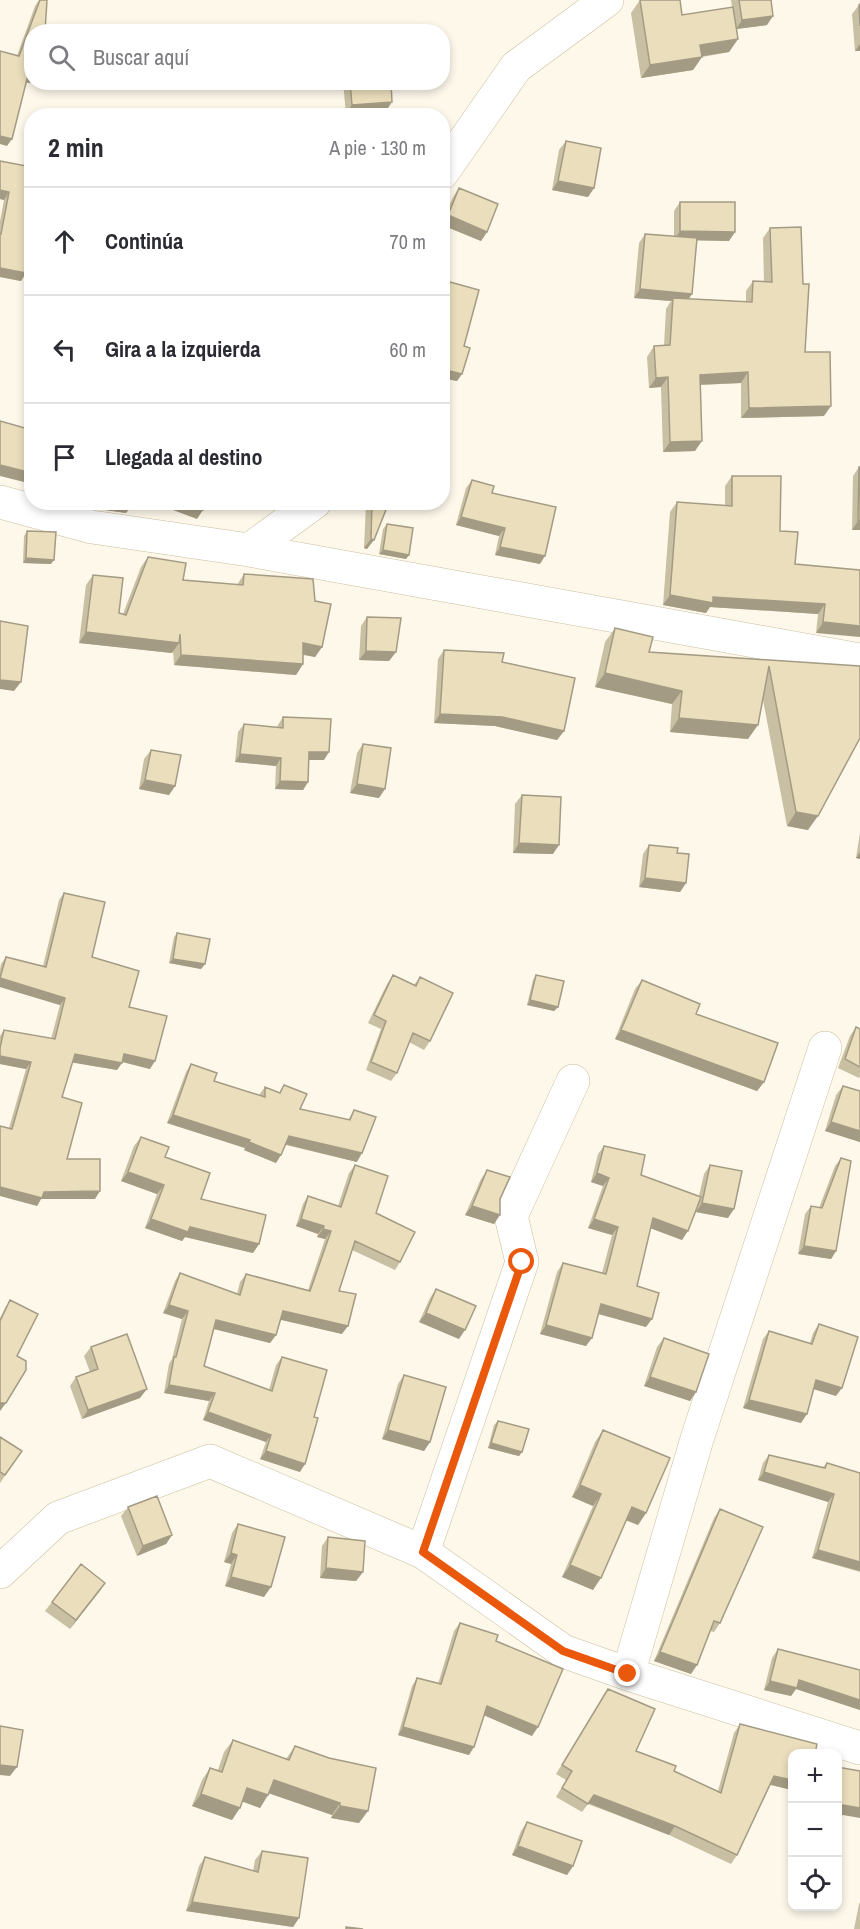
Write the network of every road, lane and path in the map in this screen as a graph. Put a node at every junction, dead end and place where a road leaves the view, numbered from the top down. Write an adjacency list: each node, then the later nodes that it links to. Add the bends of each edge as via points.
1 (607, 0): 2 (street, via 516,67)
2 (450, 162)
3 (0, 502): 4 (street)
4 (24, 509)
5 (29, 510): 7 (street, via 92,527)
6 (304, 510): 7 (street)
7 (249, 550): 8 (street)
8 (860, 660)
9 (825, 1048): 13 (street, via 697,1440)
10 (573, 1082): 11 (street, via 511,1215 522,1262)
11 (423, 1552): 12 (street, via 210,1461 58,1518); 13 (street, via 563,1651)
12 (0, 1572)
13 (628, 1674): 14 (street)
14 (860, 1748)

